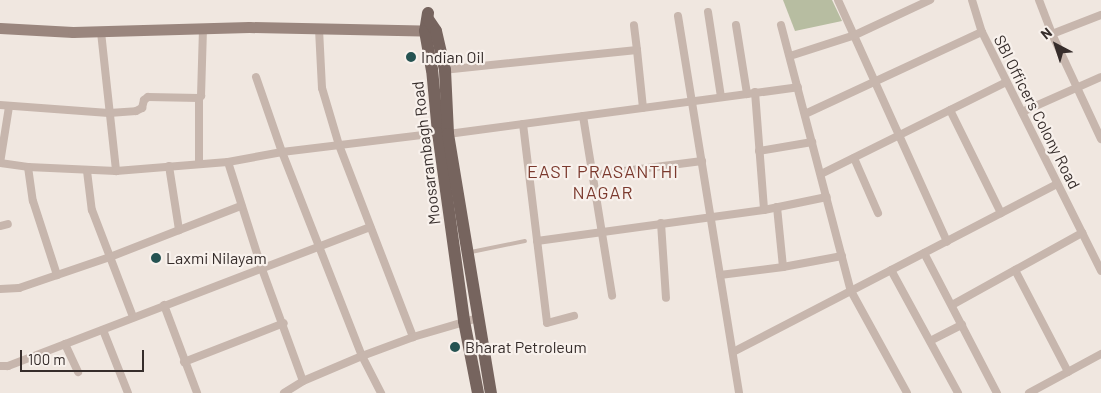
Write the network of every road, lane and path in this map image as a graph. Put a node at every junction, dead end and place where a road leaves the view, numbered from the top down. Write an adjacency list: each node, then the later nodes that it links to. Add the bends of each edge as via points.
1 (838, 0): 18 (street)
2 (930, 0): 18 (street)
3 (972, 0): 16 (street)
4 (1039, 0): 17 (street)
5 (708, 12): 30 (street)
6 (1101, 15): 17 (street)
7 (678, 16): 32 (street)
8 (429, 23): 14 (street); 21 (main road, Moosarambagh Road)
9 (634, 25): 19 (street)
10 (736, 25): 29 (street)
11 (781, 25): 20 (street)
12 (0, 28): 15 (street)
13 (203, 28): 14 (street); 15 (street); 31 (street)
14 (320, 29): 46 (street, via 322,88)
15 (101, 32): 38 (street)
16 (982, 32): 24 (street, SBI Officers Colony Road); 25 (street, SBI Officers Colony Road)
17 (1052, 34): 27 (street)
18 (854, 36): 20 (street); 24 (street)
19 (637, 50): 21 (street); 35 (street)
20 (790, 56): 26 (street)
21 (438, 69): 42 (main road, Moosarambagh Road)
22 (256, 77): 48 (street)
23 (1101, 77): 27 (street)
24 (875, 81): 39 (street, SBI Officers Colony Road); 43 (street)
25 (1006, 82): 36 (street); 37 (street, SBI Officers Colony Road)
26 (798, 87): 28 (street); 39 (street)
27 (1076, 88): 37 (street); 44 (street)
28 (756, 92): 29 (street); 47 (street)
29 (747, 94): 30 (street)
30 (721, 97): 32 (street)
31 (199, 98): 38 (street, via 148,98 136,111); 53 (street)
32 (692, 101): 35 (street); 50 (street)
33 (0, 105): 34 (street)
34 (9, 106): 38 (street); 52 (street)
35 (642, 108): 40 (street)
36 (950, 110): 43 (street); 66 (street)
37 (1022, 112): 60 (street, SBI Officers Colony Road)
38 (109, 113): 57 (street)
39 (804, 114): 45 (street)
40 (583, 116): 41 (street); 59 (street)
41 (523, 124): 42 (street); 74 (street)
42 (443, 133): 46 (street); 77 (main road, Moosarambagh Road); 97 (main road, Moosarambagh Road)
43 (899, 135): 49 (street); 75 (street)
44 (1101, 139)
45 (812, 142): 47 (street); 58 (street)
46 (339, 145): 48 (street); 69 (street)
47 (759, 151): 64 (street)
48 (282, 152): 51 (street); 76 (street)
49 (854, 158): 58 (street); 65 (street)
50 (702, 161): 59 (street); 67 (street)
51 (228, 162): 53 (street); 62 (street)
52 (0, 163): 55 (street)
53 (199, 163): 54 (street)
54 (169, 166): 57 (street); 70 (street)
55 (28, 167): 56 (street); 87 (street, via 33,201)
56 (87, 170): 57 (street); 80 (street, via 92,210)
57 (116, 171)
58 (820, 174): 61 (street)
59 (593, 175): 71 (street)
60 (1057, 184): 66 (street); 72 (street, SBI Officers Colony Road)
61 (826, 198): 63 (street); 79 (street)
62 (241, 206): 70 (street); 82 (street)
63 (777, 207): 64 (street); 81 (street)
64 (764, 210): 67 (street)
65 (878, 213)
66 (1000, 213): 75 (street)
67 (711, 217): 68 (street); 86 (street)
68 (661, 223): 71 (street); 91 (street)
69 (370, 227): 76 (street); 101 (street)
70 (179, 230): 80 (street)
71 (602, 231): 74 (street); 90 (street)
72 (1082, 234): 84 (street); 85 (street, SBI Officers Colony Road)
73 (525, 241): 77 (lane)
74 (536, 241): 94 (street, via 547,323)
75 (947, 241): 78 (street)
76 (319, 245): 82 (street); 106 (street)
77 (467, 252): 96 (main road, Moosarambagh Road)
78 (924, 253): 83 (street); 93 (street)
79 (842, 256): 81 (street); 89 (street)
80 (110, 257): 87 (street); 95 (street)
81 (783, 267): 86 (street)
82 (262, 269): 92 (street); 98 (street)
83 (891, 270): 89 (street); 102 (street)
84 (1015, 270): 93 (street); 110 (street)
85 (1101, 271)
86 (720, 274): 104 (street)
87 (57, 275): 88 (street, via 19,288)
88 (0, 289)
89 (851, 290): 104 (street); 119 (street)
90 (612, 296)
91 (666, 298)
92 (164, 305): 95 (street); 107 (street)
93 (952, 305): 99 (street)
94 (574, 316)
95 (133, 317): 100 (street)
96 (478, 318): 97 (street); 117 (main road, Moosarambagh Road)
97 (464, 320): 101 (street); 116 (main road, Moosarambagh Road)
98 (284, 323): 107 (street); 111 (street)
99 (962, 325): 102 (street); 121 (street)
100 (103, 330): 103 (street); 112 (street)
101 (413, 337): 106 (street)
102 (930, 341): 120 (street)
103 (65, 344): 108 (street, via 8,366); 109 (street)
104 (733, 352): 118 (street)
105 (1101, 354): 110 (street)
106 (362, 356): 111 (street); 115 (street)
107 (184, 362): 113 (street)
108 (0, 366)
109 (78, 372)
110 (1068, 372): 122 (street)
111 (303, 381): 114 (street)
112 (128, 393)
113 (197, 393)
114 (284, 393)
115 (381, 393)
116 (478, 393)
117 (491, 393)
118 (739, 393)
119 (907, 393)
120 (958, 393)
121 (997, 393)
122 (1030, 393)

